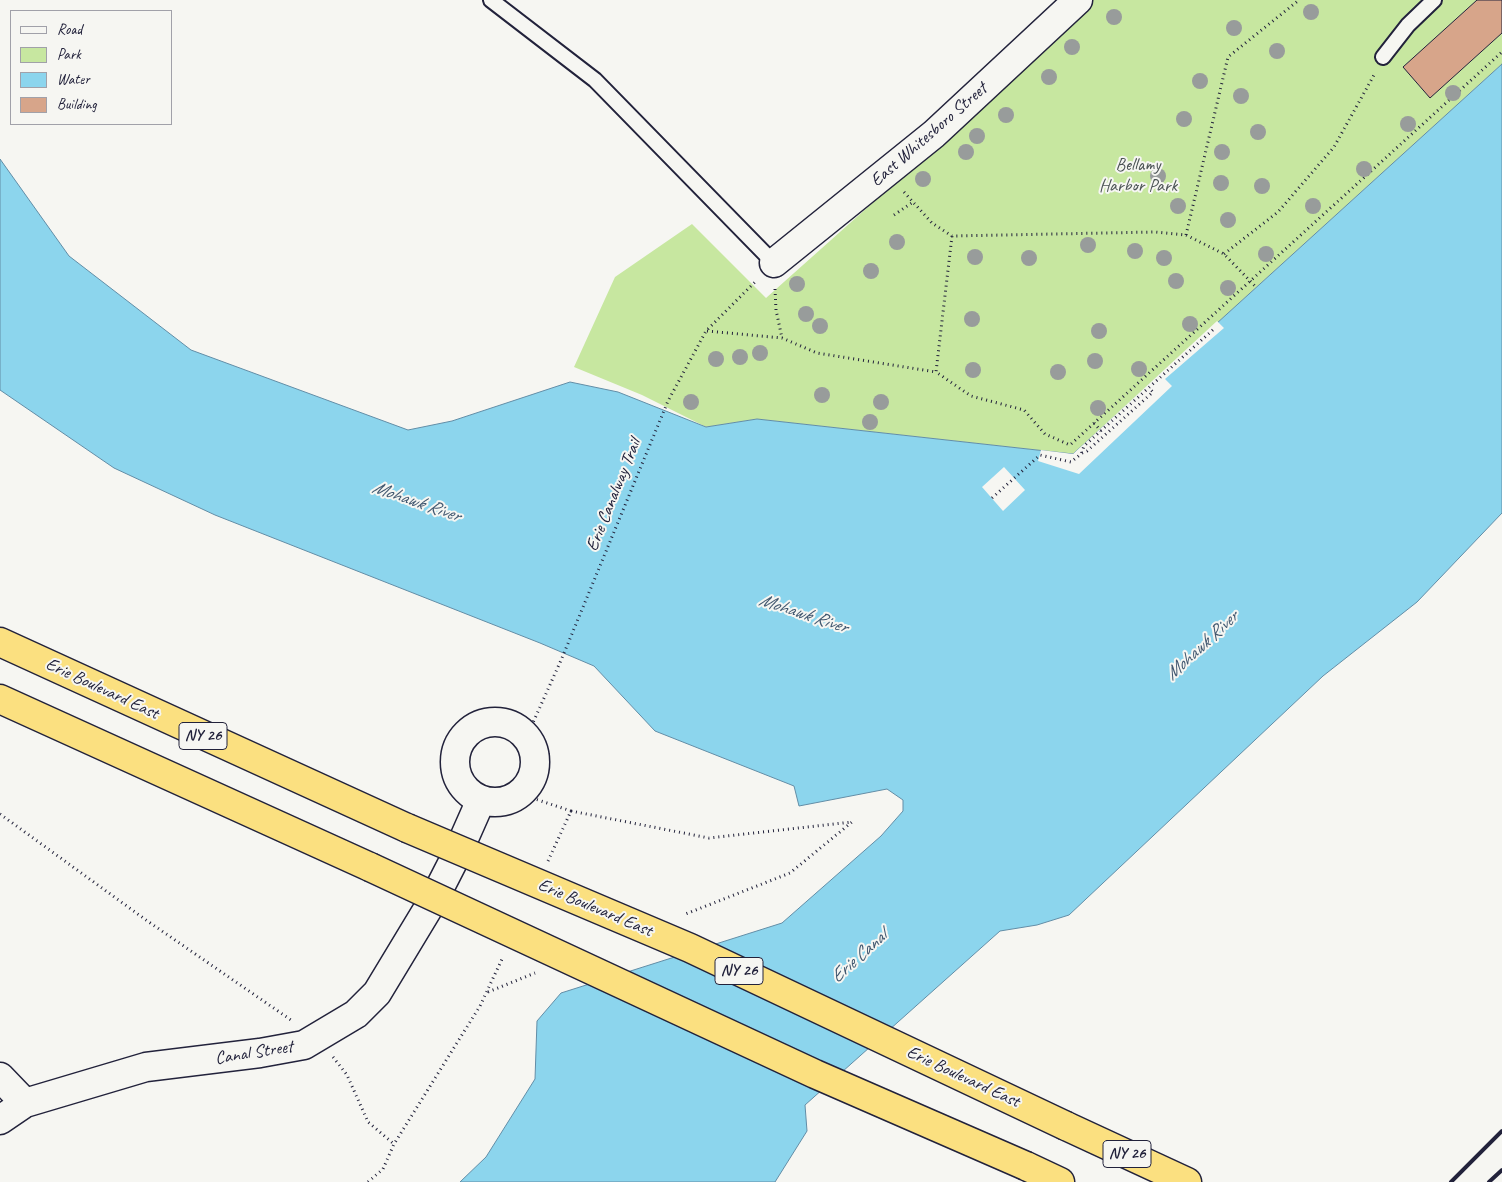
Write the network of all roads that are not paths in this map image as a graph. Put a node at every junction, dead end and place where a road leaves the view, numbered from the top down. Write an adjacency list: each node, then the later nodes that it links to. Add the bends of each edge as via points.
1 (491, 0): 5 (lane, via 595,80)
2 (1078, 0): 5 (street, East Whitesboro Street, via 934,134)
3 (1434, 0): 4 (lane, via 1408,25)
4 (1384, 56)
5 (774, 263)
6 (0, 642): 13 (highway, Erie Boulevard East / NY 26, bridge, via 407,828 690,948)
7 (0, 699): 12 (highway, bridge, via 815,1074)
8 (482, 800): 8 (street, via 461,783 455,757 467,733 490,722 504,722 526,736 536,760 534,773 519,794 507,800); 10 (street, Canal Street, via 435,897 377,993 356,1014 304,1045 146,1067)
9 (0, 1077): 10 (street)
10 (25, 1103): 11 (street, Canal Street)
11 (0, 1120)
12 (1060, 1182)
13 (1187, 1182)

